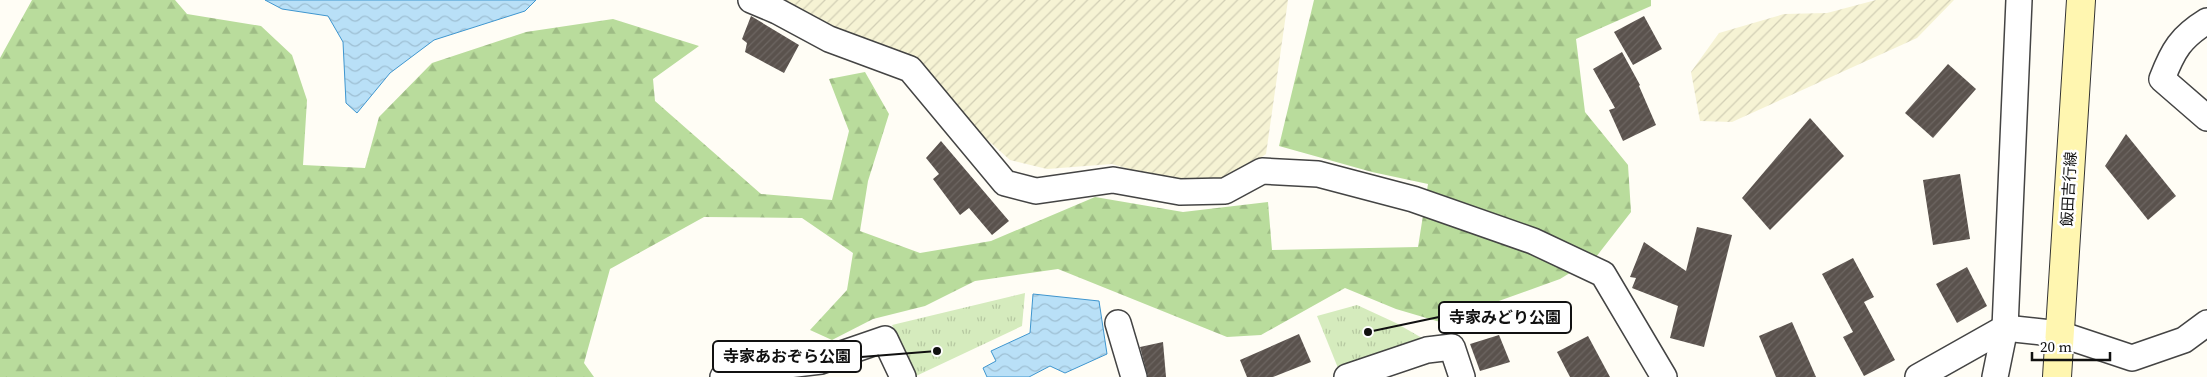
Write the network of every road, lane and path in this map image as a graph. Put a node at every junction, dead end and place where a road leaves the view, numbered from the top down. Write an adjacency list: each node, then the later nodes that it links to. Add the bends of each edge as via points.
1 (751, 0): 16 (street, via 829,40 910,69 1005,183 1036,191 1113,180 1180,192 1225,192 1262,172 1318,174 1413,200 1533,241 1603,274)
2 (2019, 0): 8 (street)
3 (2080, 0): 9 (main road, 飯田吉行線)
4 (2207, 21): 5 (street, via 2188,32 2170,57 2162,79)
5 (2207, 118)
6 (1118, 323): 13 (street)
7 (2207, 323): 9 (street, via 2184,340 2132,358)
8 (2005, 328): 9 (street); 17 (street); 18 (street)
9 (2060, 334): 19 (main road, 飯田吉行線)
10 (758, 373): 11 (street); 12 (street, via 821,361 885,339)
11 (723, 377)
12 (903, 377)
13 (1134, 377)
14 (1347, 377): 15 (street, via 1427,350 1452,347)
15 (1462, 377)
16 (1664, 377)
17 (1918, 377)
18 (1995, 377)
19 (2057, 377)

